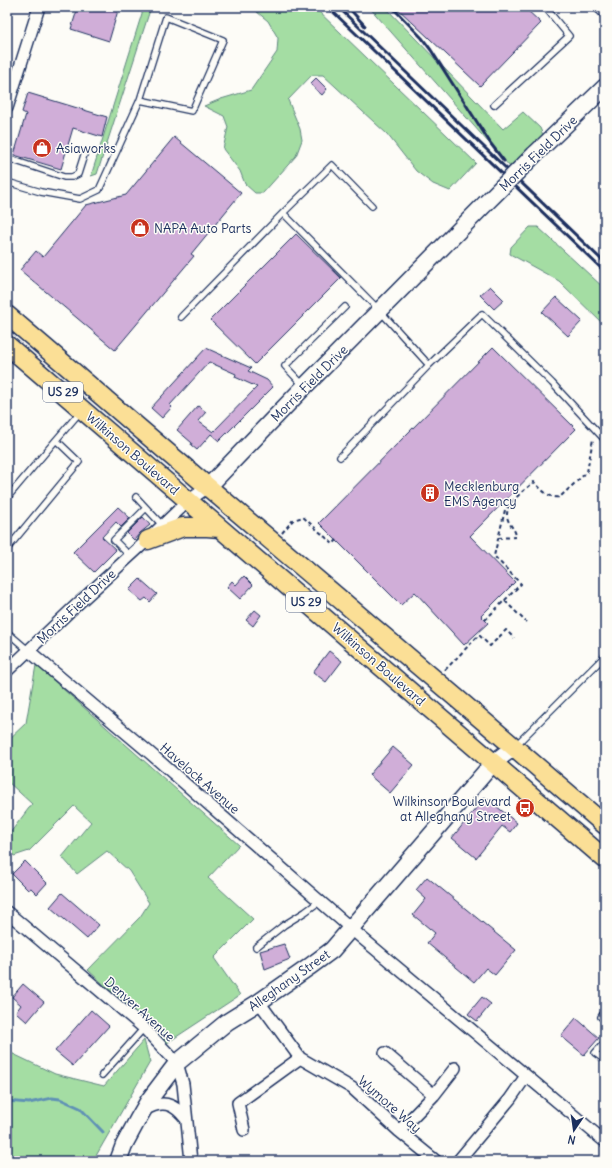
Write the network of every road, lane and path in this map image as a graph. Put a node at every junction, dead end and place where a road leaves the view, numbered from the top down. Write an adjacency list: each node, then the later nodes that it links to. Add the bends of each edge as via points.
1 (39, 7): 6 (street)
2 (545, 7): 8 (lane, via 569,36)
3 (595, 7): 4 (lane)
4 (605, 16)
5 (605, 87): 16 (street, Morris Field Drive, bridge)
6 (9, 97): 9 (street)
7 (140, 100): 7 (lane, via 166,17 223,40 192,111); 12 (lane, via 99,190 80,199 41,192)
8 (494, 105)
9 (7, 108)
10 (84, 155): 11 (lane, via 78,174 64,177)
11 (7, 158)
12 (7, 182)
13 (372, 206): 14 (lane, via 332,165)
14 (283, 213): 16 (lane); 18 (lane)
15 (345, 307): 21 (lane, via 285,366)
16 (380, 311): 20 (lane); 21 (street, Morris Field Drive)
17 (7, 314): 27 (main road, Wilkinson Boulevard / US 29)
18 (181, 317)
19 (7, 345): 22 (main road, Wilkinson Boulevard / US 29)
20 (429, 365): 25 (lane, via 482,314); 26 (lane)
21 (305, 386): 27 (street, Morris Field Drive)
22 (83, 409): 24 (lane); 30 (main road, Wilkinson Boulevard / US 29)
23 (594, 434): 31 (path, via 587,472 560,497 550,496 534,482)
24 (56, 440): 29 (lane); 39 (lane, via 79,462)
25 (605, 440)
26 (340, 457)
27 (208, 487): 30 (street, Morris Field Drive); 50 (main road, Wilkinson Boulevard / US 29)
28 (136, 496): 32 (lane)
29 (7, 498)
30 (188, 501): 33 (street, Morris Field Drive); 34 (main road, Wilkinson Boulevard / US 29)
31 (509, 506): 36 (path, via 505,510); 36 (path, via 506,513 516,537)
32 (146, 508): 33 (lane); 40 (lane, via 114,540)
33 (163, 526): 37 (street, Morris Field Drive)
34 (220, 528): 37 (main road, via 183,527); 51 (main road, Wilkinson Boulevard / US 29)
35 (281, 534): 38 (path, via 293,520 303,517 333,544)
36 (498, 538): 41 (path, via 494,556 521,584)
37 (148, 540): 40 (street, Morris Field Drive)
38 (337, 540)
39 (7, 549)
40 (130, 556): 46 (street, Morris Field Drive)
41 (504, 601): 42 (path); 43 (path)
42 (485, 620)
43 (526, 622)
44 (7, 632): 46 (lane)
45 (514, 638): 49 (path, via 506,630 490,646 479,635)
46 (28, 651): 48 (street, Morris Field Drive); 54 (street, Havelock Avenue)
47 (605, 656): 50 (lane)
48 (7, 671)
49 (442, 672)
50 (514, 747): 51 (street, Alleghany Street); 52 (main road, Wilkinson Boulevard / US 29)
51 (493, 763): 53 (main road, Wilkinson Boulevard / US 29); 56 (street, Alleghany Street)
52 (605, 825)
53 (605, 858)
54 (320, 901): 56 (street, Havelock Avenue); 57 (lane)
55 (7, 912): 61 (street, Denver Avenue)
56 (351, 928): 58 (street, Alleghany Street, via 332,950); 69 (street, Havelock Avenue)
57 (256, 947)
58 (258, 1002): 64 (street, Wymore Way); 66 (street, Alleghany Street, via 227,1022)
59 (605, 1011): 60 (lane, via 601,1017)
60 (605, 1020)
61 (144, 1028): 66 (street, Denver Avenue); 68 (lane)
62 (605, 1042): 65 (lane, via 596,1053)
63 (385, 1053): 70 (street)
64 (300, 1058): 73 (street, via 238,1103); 74 (street, Wymore Way, via 352,1088)
65 (605, 1060)
66 (177, 1063): 71 (street, Alleghany Street); 72 (street, Denver Avenue, via 183,1084)
67 (455, 1068): 70 (street)
68 (102, 1075)
69 (526, 1076): 75 (street, Havelock Avenue); 79 (street)
70 (434, 1095): 74 (street)
71 (143, 1111): 72 (street, via 162,1104 174,1107); 76 (street, Alleghany Street)
72 (186, 1119): 77 (street, Denver Avenue)
73 (244, 1130)
74 (399, 1131): 78 (street, Wymore Way)
75 (604, 1139)
76 (118, 1161)
77 (191, 1161)
78 (436, 1161)
79 (458, 1161)

